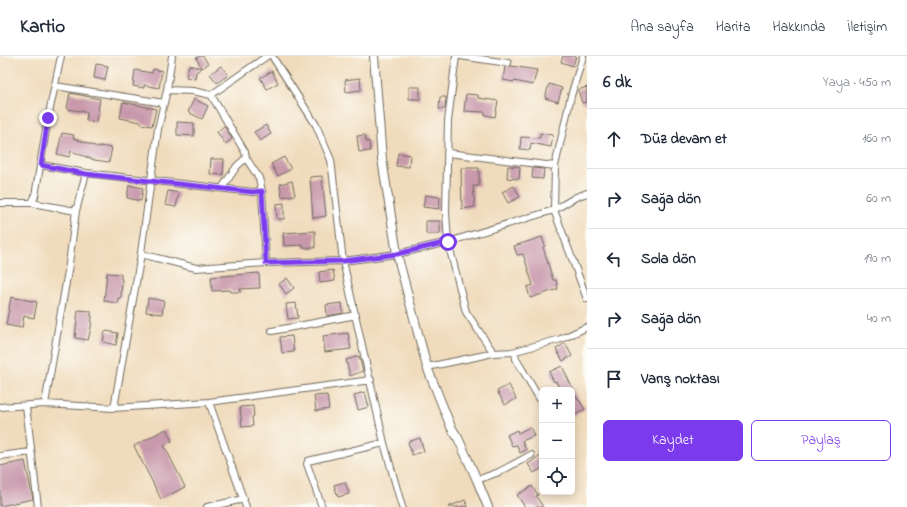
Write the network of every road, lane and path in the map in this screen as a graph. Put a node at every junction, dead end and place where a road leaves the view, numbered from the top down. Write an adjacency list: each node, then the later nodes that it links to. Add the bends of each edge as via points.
1 (61, 56): 10 (street)
2 (172, 56): 11 (street)
3 (267, 56): 12 (street)
4 (272, 56): 30 (street, via 316,125 331,160)
5 (374, 56): 29 (street, via 382,159)
6 (456, 56): 14 (street, via 448,121)
7 (460, 56): 9 (street)
8 (584, 56): 17 (street, via 571,96)
9 (508, 63)
10 (55, 86): 13 (street); 16 (street)
11 (167, 90): 12 (street); 13 (street)
12 (211, 95): 15 (street, via 245,152)
13 (164, 103): 19 (street)
14 (448, 153): 17 (street); 27 (street)
15 (246, 158): 20 (street, via 237,166); 21 (street, via 258,178)
16 (41, 165): 18 (street); 24 (street)
17 (555, 166): 26 (street)
18 (86, 174): 19 (street); 25 (street)
19 (151, 181): 20 (street); 28 (street)
20 (222, 188): 21 (street)
21 (262, 191): 31 (street)
22 (587, 193): 26 (street)
23 (0, 203): 24 (street)
24 (32, 203): 25 (street)
25 (76, 210): 44 (street)
26 (554, 210): 27 (street); 33 (street)
27 (448, 242): 29 (street); 38 (street, via 466,312)
28 (141, 254): 31 (street, via 196,268); 47 (street)
29 (397, 254): 30 (street); 40 (street)
30 (343, 261): 31 (street); 35 (street)
31 (266, 263)
32 (587, 277): 33 (street)
33 (580, 280): 34 (street)
34 (587, 298)
35 (356, 315): 37 (street); 41 (street)
36 (587, 327): 39 (street, via 561,339)
37 (272, 331)
38 (493, 352): 39 (street); 40 (street)
39 (514, 353): 42 (street)
40 (427, 367): 52 (street)
41 (371, 380): 43 (street); 48 (street)
42 (539, 398)
43 (209, 402): 47 (street); 53 (street)
44 (45, 404): 45 (street); 47 (street)
45 (26, 406): 46 (street); 49 (street)
46 (0, 407)
47 (114, 408)
48 (384, 443): 57 (street, via 308,461); 58 (street)
49 (31, 452): 51 (street); 54 (street)
50 (531, 455): 52 (street)
51 (0, 456)
52 (477, 480): 59 (street)
53 (244, 499): 55 (street); 56 (street)
54 (38, 507)
55 (207, 507)
56 (246, 507)
57 (322, 507)
58 (402, 507)
59 (488, 507)

